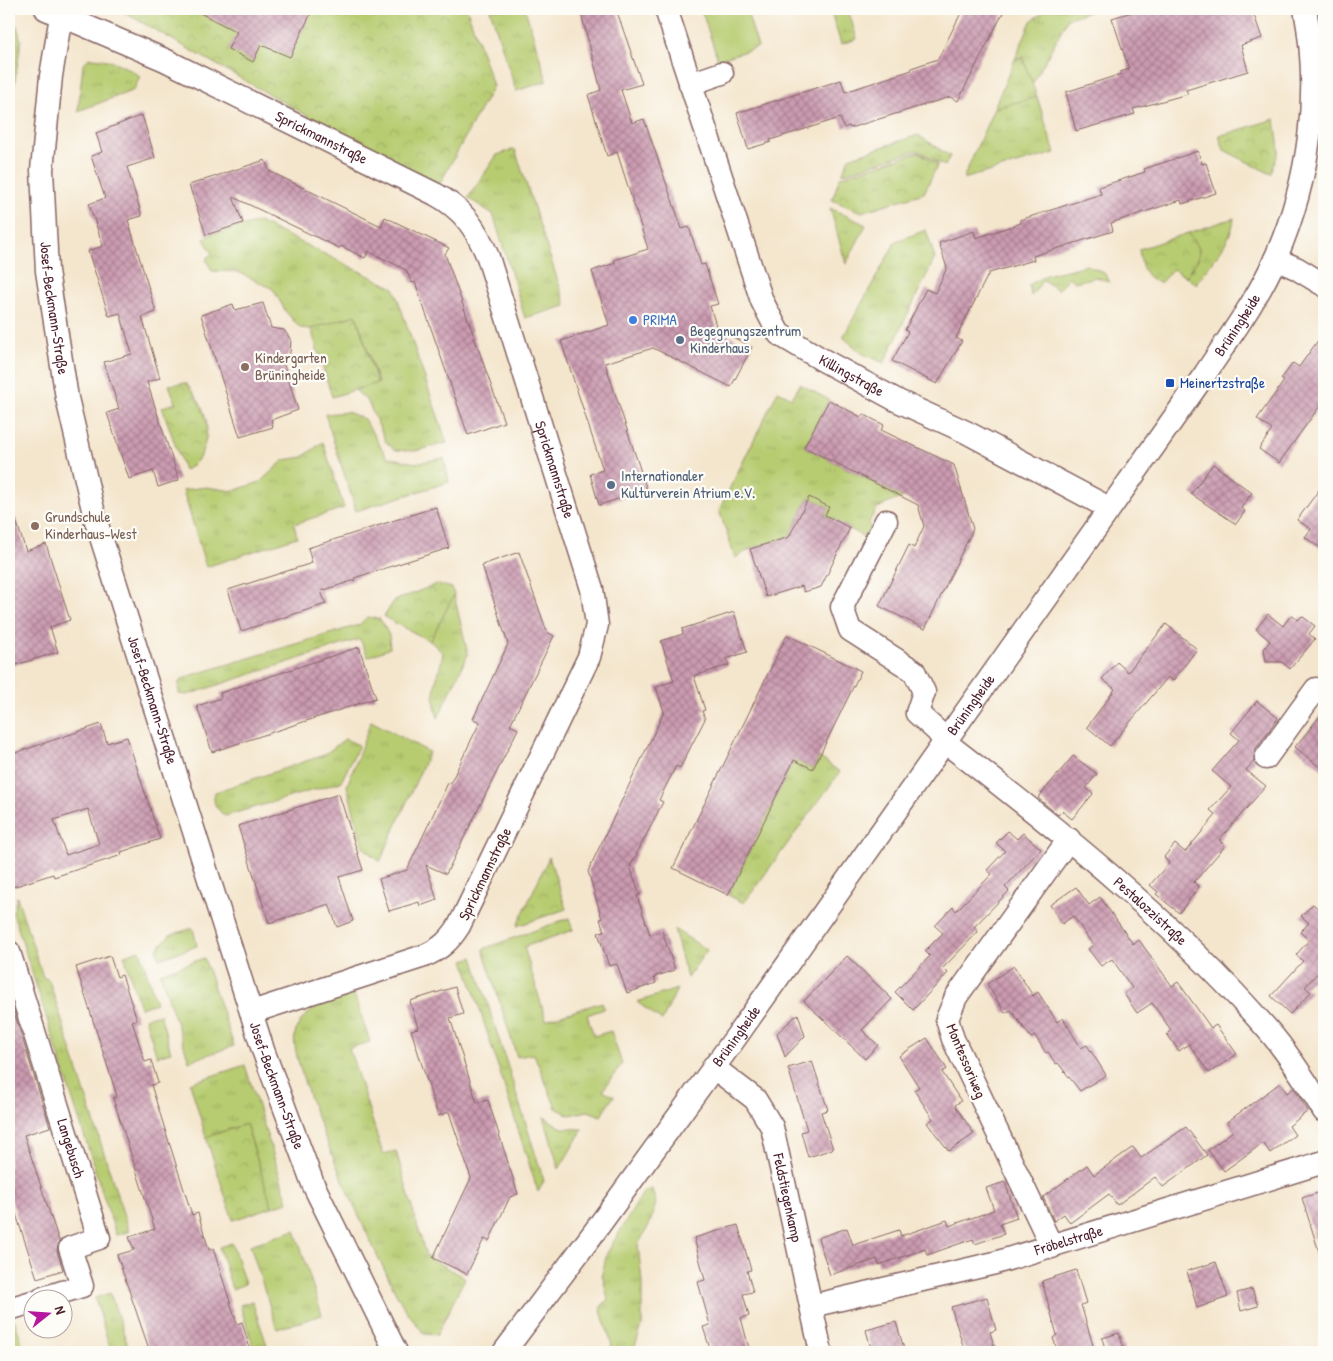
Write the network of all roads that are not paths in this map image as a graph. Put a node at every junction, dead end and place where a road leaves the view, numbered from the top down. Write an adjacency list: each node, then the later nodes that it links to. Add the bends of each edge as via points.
1 (666, 9): 6 (street, Killingstraße)
2 (1306, 9): 4 (street, Brüningheide)
3 (54, 12): 16 (street, Josef-Beckmann-Straße, via 42,178 47,271 67,398 95,518); 16 (street, Sprickmannstraße, via 165,60 435,194 467,218 488,257 595,602 597,625 590,657 460,926 451,938 424,956)
4 (1318, 39): 7 (street, Brüningheide, via 1307,160)
5 (722, 73): 6 (street)
6 (690, 84): 9 (street, Killingstraße, via 762,301 779,334 898,401 966,432)
7 (1275, 259): 8 (street); 9 (street, Brüningheide, via 1247,310 1210,366)
8 (1324, 285)
9 (1109, 508): 12 (street, Brüningheide)
10 (886, 521): 12 (street, Pestalozzistraße, via 842,607 850,630 920,679 924,692 917,713)
11 (1321, 688): 13 (street)
12 (945, 742): 14 (street, Pestalozzistraße); 17 (street, Brüningheide)
13 (1266, 758)
14 (1069, 839): 18 (street, Pestalozzistraße, via 1185,942 1268,1030); 20 (street, Montessoriweg, via 956,997 947,1019)
15 (9, 952): 21 (street, Langebusch, via 99,1238 70,1248 82,1286)
16 (252, 1012): 25 (street, Josef-Beckmann-Straße, via 313,1184)
17 (713, 1067): 23 (street, Feldstiegenkamp, via 755,1099 772,1127); 26 (street, Brüningheide)
18 (1324, 1110)
19 (1324, 1162): 20 (street, Fröbelstraße)
20 (1052, 1247): 23 (street, Fröbelstraße)
21 (72, 1289)
22 (22, 1305): 24 (street)
23 (811, 1306): 27 (street, Feldstiegenkamp)
24 (9, 1309)
25 (396, 1352)
26 (504, 1352)
27 (821, 1352)

